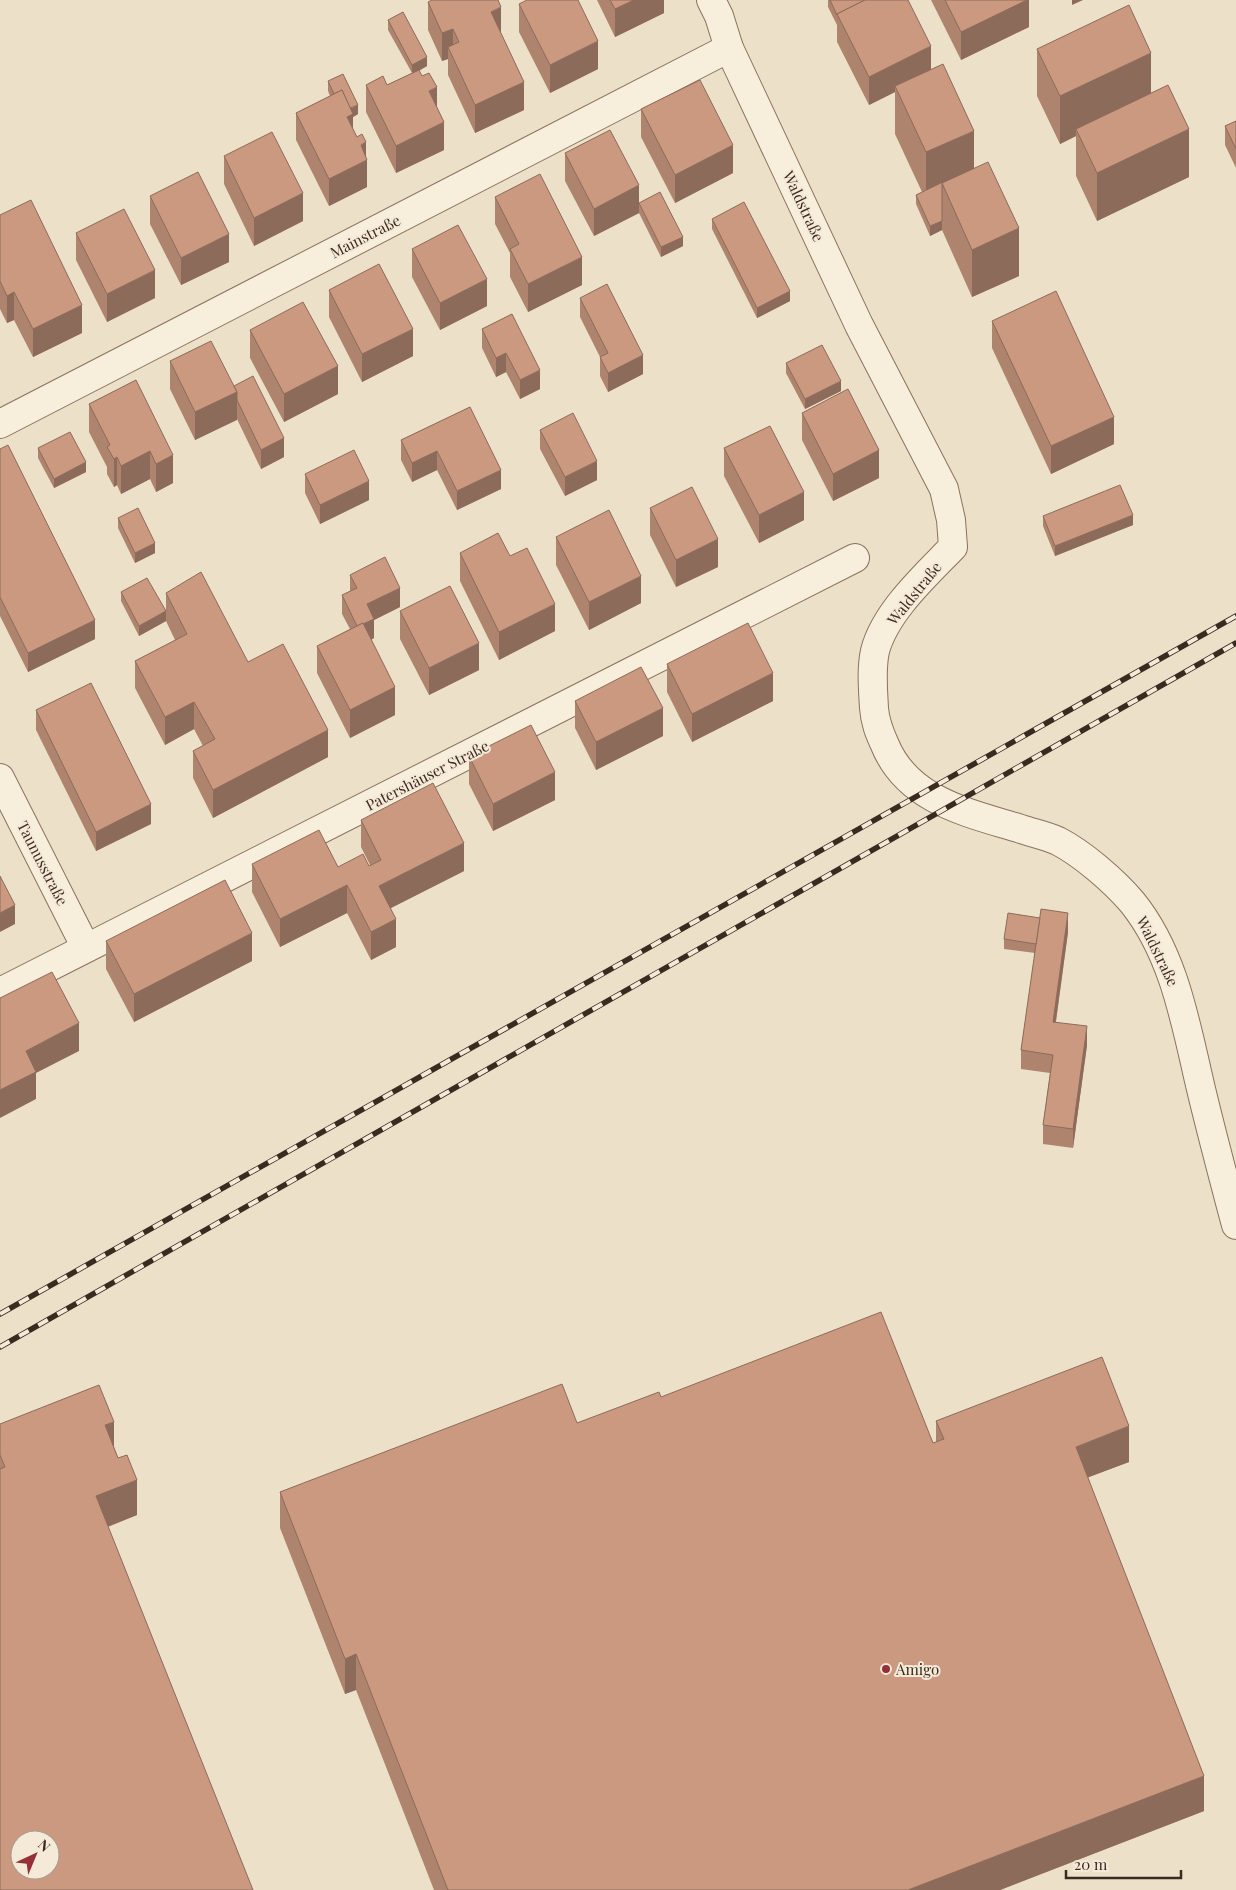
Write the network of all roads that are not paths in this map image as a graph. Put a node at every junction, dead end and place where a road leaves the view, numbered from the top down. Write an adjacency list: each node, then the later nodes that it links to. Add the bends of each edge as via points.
1 (711, 0): 2 (street, Waldstraße)
2 (729, 48): 3 (street, Mainstraße); 8 (street, Waldstraße, via 859,325 944,490 950,512 953,547 902,603 885,628 875,651 872,681 875,722 890,758 913,785 934,799 967,813 1058,841 1104,873 1133,904 1153,936 1176,985)
3 (0, 424)
4 (855, 558): 6 (street, Patershäuser Straße)
5 (0, 778): 6 (street, Taunusstraße)
6 (86, 948): 7 (street, Patershäuser Straße)
7 (0, 992)
8 (1236, 1225)

